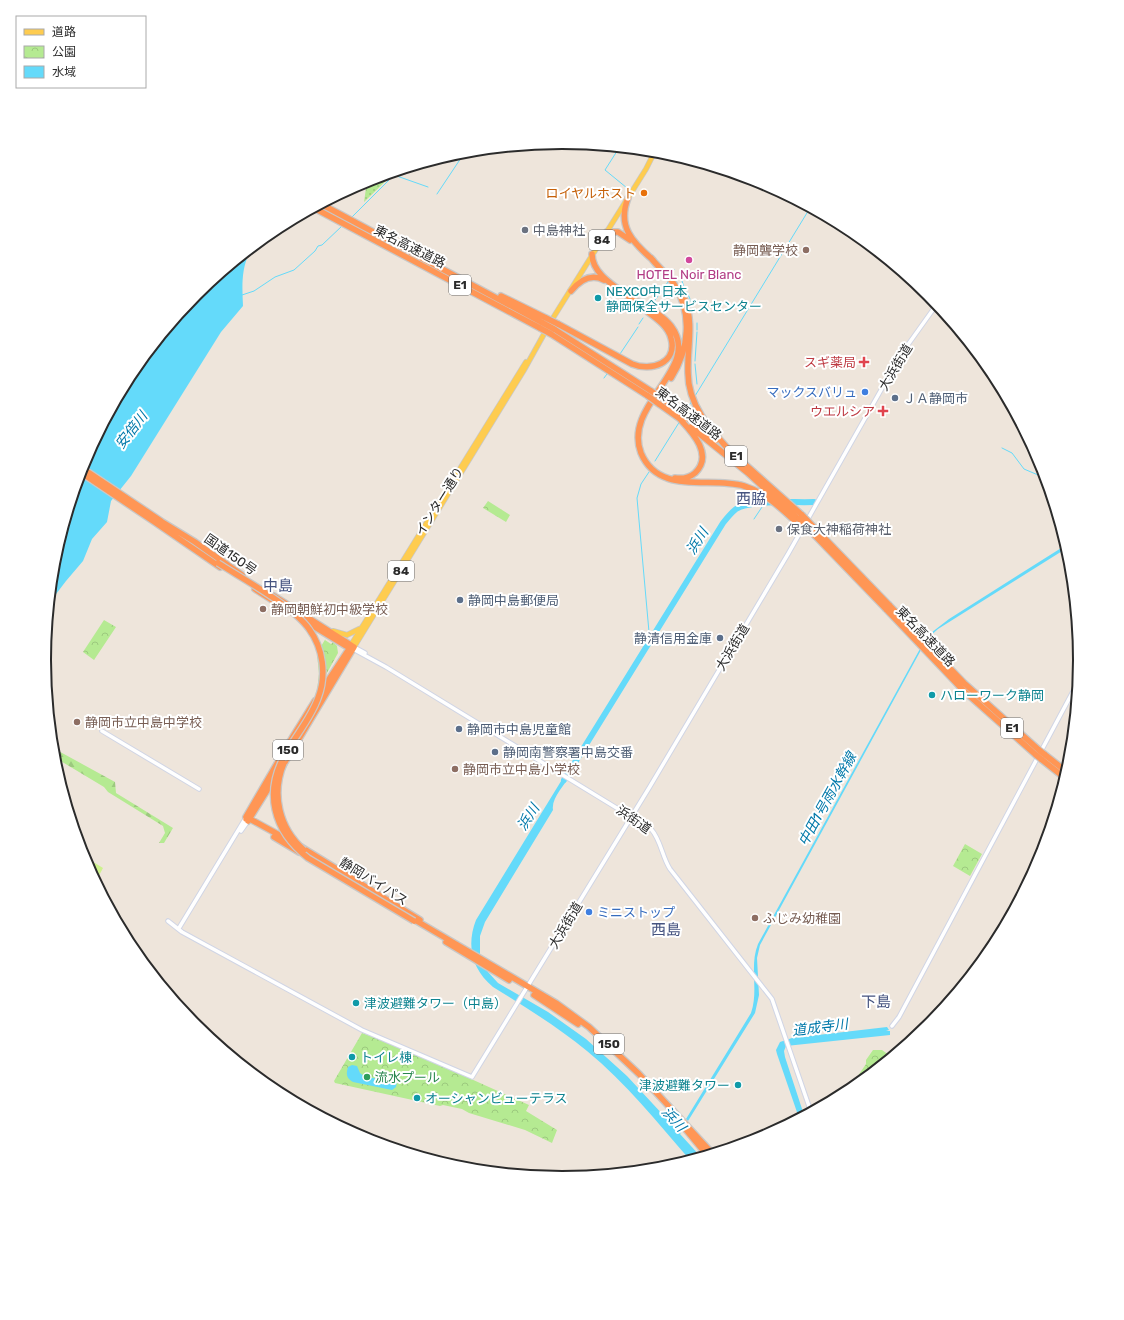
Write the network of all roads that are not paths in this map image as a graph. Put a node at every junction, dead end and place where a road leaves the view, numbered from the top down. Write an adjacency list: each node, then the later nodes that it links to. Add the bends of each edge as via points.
1 (652, 157): 2 (main road, 84)
2 (628, 198): 5 (main road, 84); 6 (highway, via 624,210 626,229)
3 (326, 207): 9 (highway, 東名高速道路 / E1)
4 (319, 211): 9 (highway, 東名高速道路 / E1, via 379,242)
5 (607, 232): 6 (highway, via 622,233); 7 (main road, 84)
6 (641, 248): 8 (highway)
7 (592, 254): 10 (highway, via 597,271); 11 (main road, 84)
8 (651, 258): 19 (highway, via 674,285 685,311 686,331 684,351 678,368 645,416 641,431 642,442 646,456 653,466 666,475 686,478 695,474 703,457 697,440); 20 (highway, via 676,282 689,311 691,338 688,373 693,399 705,422)
9 (421, 260): 13 (highway, 東名高速道路 / E1); 13 (highway, 東名高速道路 / E1, via 466,280)
10 (612, 284): 11 (highway, via 599,277 589,277 578,283); 12 (highway)
11 (571, 291): 15 (main road, 84)
12 (631, 298): 16 (highway, via 662,324 671,338 669,356 653,367 632,364); 24 (highway, via 666,320 674,331 678,343 674,366 640,422 639,445 649,466 659,475 674,481 727,482 746,487)
13 (504, 302): 16 (highway, 東名高速道路 / E1, bridge)
14 (933, 310): 39 (street, 大浜街道, via 902,354 788,554)
15 (553, 318)
16 (554, 329): 19 (highway, 東名高速道路 / E1, bridge)
17 (544, 334): 18 (main road, インター通り / 84)
18 (530, 358): 29 (main road, インター通り / 84, via 521,368); 31 (main road, インター通り / 84)
19 (682, 418): 20 (highway, 東名高速道路 / E1); 23 (highway, 東名高速道路 / E1)
20 (730, 451): 23 (highway, 東名高速道路 / E1)
21 (87, 472): 25 (highway, 国道150号 / 150)
22 (86, 476): 25 (highway, 国道150号 / 150)
23 (781, 499): 24 (highway, 東名高速道路 / E1); 24 (highway, 東名高速道路 / E1, via 793,507)
24 (799, 519): 27 (highway, 東名高速道路 / E1, bridge); 27 (highway, 東名高速道路 / E1, bridge)
25 (158, 521): 26 (highway, 国道150号 / 150); 28 (highway, 国道150号 / 150); 30 (highway, 国道150号 / 150, via 199,554)
26 (219, 562): 43 (highway, 静岡バイパス / 150, bridge, via 300,619 312,633 320,652 323,672 318,698 280,763 275,781 275,809 285,834 308,858)
27 (887, 607): 35 (highway, 東名高速道路 / E1, bridge, via 984,707)
28 (310, 619): 29 (main road, via 344,635 353,634); 31 (highway, 国道150号 / 150)
29 (363, 625): 31 (main road, インター通り / 84)
30 (335, 639): 31 (highway, 国道150号 / 150); 32 (highway, 150, via 344,650)
31 (352, 647): 32 (highway, 150); 39 (street, 浜街道); 40 (highway, 150)
32 (335, 671): 40 (highway, 150, via 305,716)
33 (1072, 693): 45 (street)
34 (102, 731): 38 (street)
35 (1042, 757): 36 (highway, 東名高速道路 / E1); 37 (highway, 東名高速道路 / E1)
36 (1061, 768)
37 (1060, 773)
38 (199, 789)
39 (631, 817): 44 (street, 大浜街道); 46 (street, 浜街道, via 655,833 663,858 670,869 776,1007)
40 (248, 820): 42 (street); 43 (highway, 150, via 382,895)
41 (168, 921): 42 (street)
42 (179, 928): 44 (street, 大浜街道, via 182,932 362,1030 472,1077)
43 (444, 938): 44 (highway, 静岡バイパス / 150)
44 (525, 990): 47 (highway, 静岡バイパス / 150, via 567,1011 609,1044); 48 (highway, 静岡バイパス / 150, via 576,1022 612,1052 653,1093)
45 (892, 1026)
46 (809, 1107)
47 (709, 1149)
48 (704, 1151)

